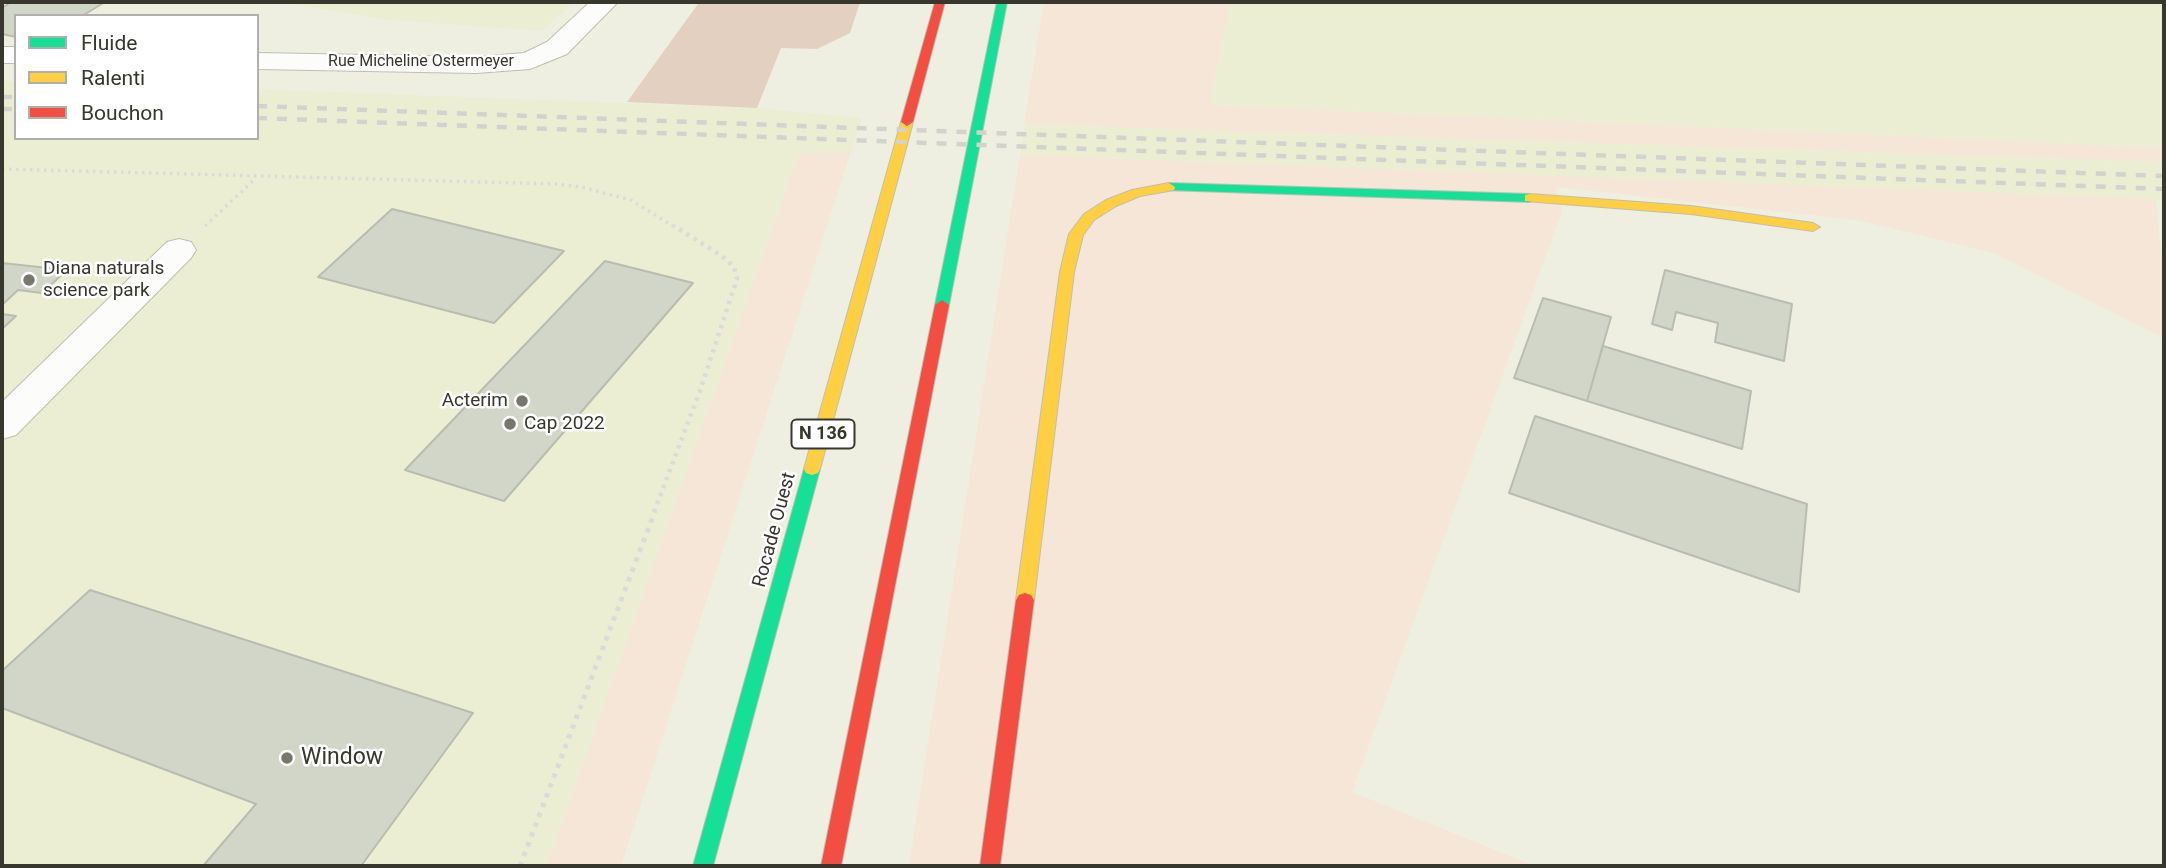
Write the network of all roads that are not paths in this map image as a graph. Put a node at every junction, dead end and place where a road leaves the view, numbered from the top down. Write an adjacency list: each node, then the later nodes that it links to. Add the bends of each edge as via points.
1 (605, 2): 4 (street, Rue Micheline Ostermeyer, via 557,48 530,61 476,65)
2 (940, 2): 8 (main road, Rocade Ouest / N 136)
3 (1002, 2): 9 (main road)
4 (259, 61)
5 (1813, 227): 10 (main road, via 1567,199 1197,187 1137,193 1089,217 1076,234 1067,272)
6 (179, 250): 7 (street)
7 (2, 425)
8 (703, 866)
9 (831, 866)
10 (990, 866)

